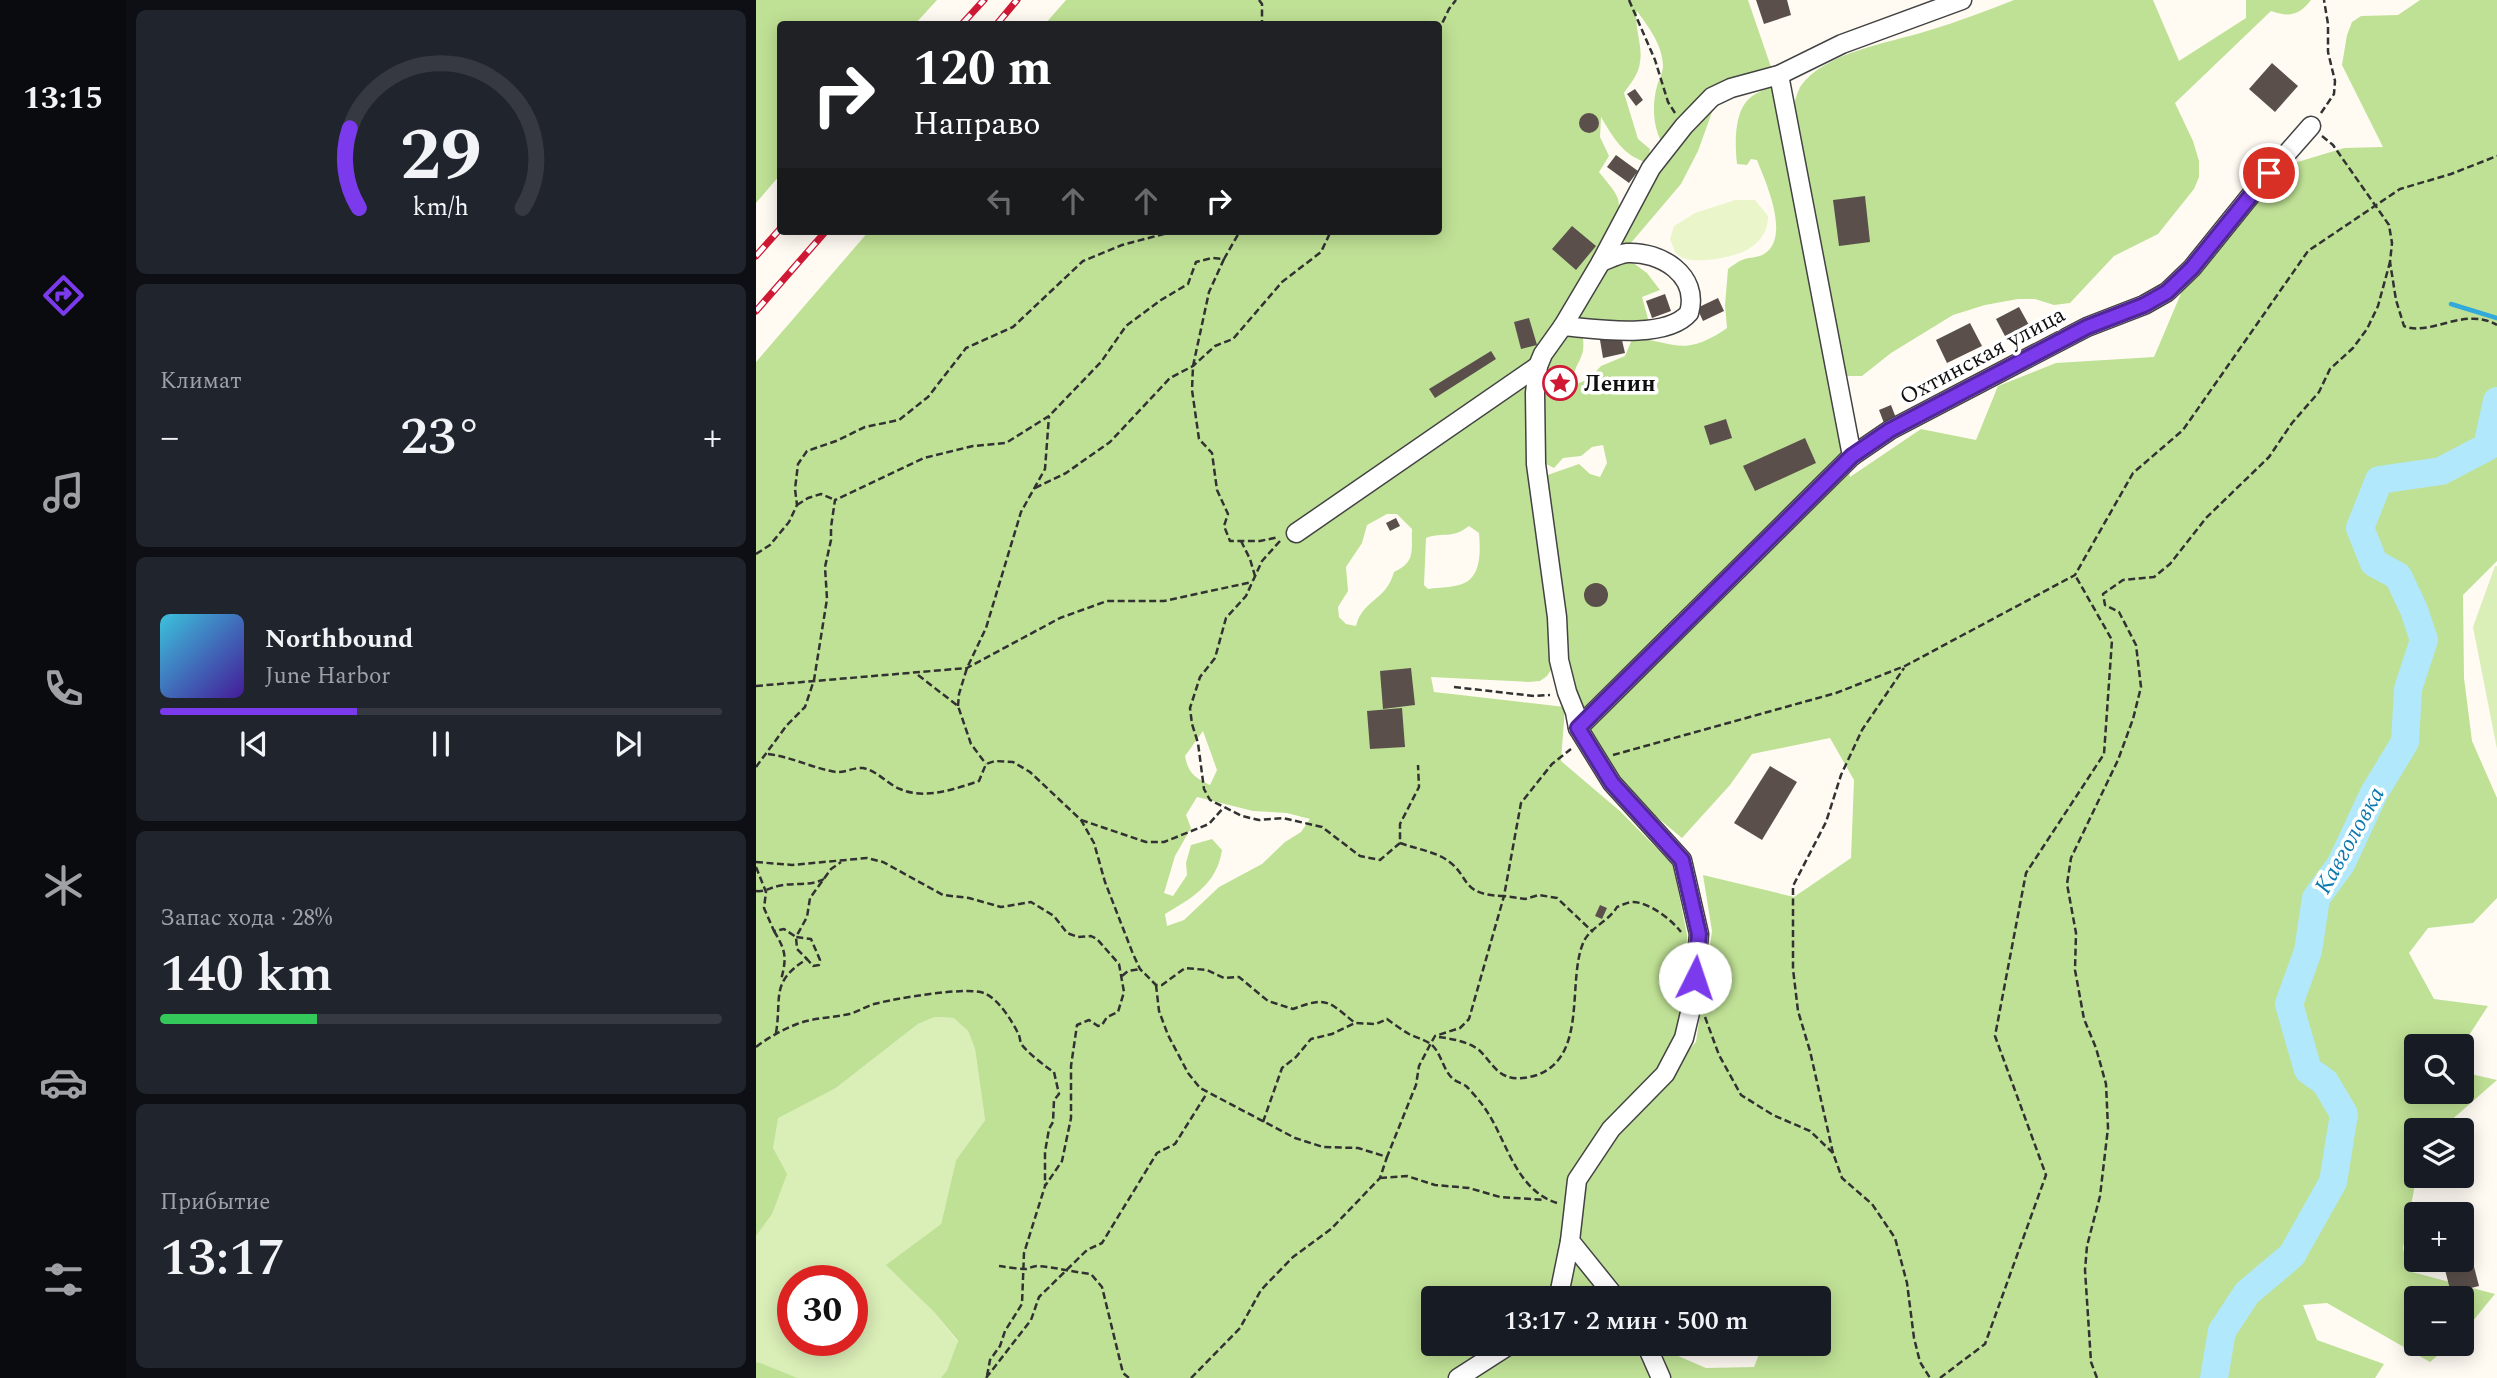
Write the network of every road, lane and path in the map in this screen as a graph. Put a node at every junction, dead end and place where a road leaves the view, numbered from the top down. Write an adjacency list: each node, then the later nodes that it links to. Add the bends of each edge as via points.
1 (1259, 0): 6 (path)
2 (1456, 0): 7 (path)
3 (1629, 0): 9 (path, via 1668,102)
4 (1962, 0): 8 (street, via 1842,44)
5 (2324, 0): 10 (path, via 2334,94)
6 (1262, 21)
7 (1442, 24)
8 (1779, 75): 9 (street, via 1722,91); 24 (street)
9 (1684, 126): 17 (street, via 1651,168)
10 (2311, 126): 12 (path, via 2333,145); 24 (street, Охтинская улица, via 2167,292 2087,327 1890,430)
11 (2497, 156): 12 (path, via 2400,189)
12 (2375, 205): 18 (path, via 2389,225); 31 (path, via 2308,251 2183,430 2133,473)
13 (1160, 235): 27 (path, via 1083,261 1013,327 966,348 928,397 899,420 865,427 807,451 798,464)
14 (1238, 235): 16 (path)
15 (1329, 235): 21 (path, via 1321,252 1282,282 1233,339 1215,346)
16 (1224, 259): 21 (path, via 1209,292); 23 (path, via 1196,262 1188,284 1126,326 1101,362)
17 (1601, 262): 20 (street); 20 (street, via 1627,253 1668,263 1685,280 1691,299 1689,313 1675,324 1653,328)
18 (2390, 262): 19 (path, via 2396,300 2407,328 2486,319); 95 (path, via 2367,329 2330,369 2319,392 2269,457 2206,518 2170,564 2154,577 2123,580 2104,594 2105,605 2119,612 2136,645 2141,687 2118,760 2071,858 2067,884 2084,1019 2107,1095 2100,1196 2085,1270 2091,1362)
19 (2497, 325)
20 (1563, 326): 22 (street)
21 (1193, 366): 25 (path, via 1170,378 1111,442); 29 (path, via 1199,439 1212,453 1230,541)
22 (1538, 366): 28 (street); 40 (street, via 1536,464 1559,660)
23 (1049, 416): 25 (path, via 1045,469); 26 (path, via 1006,443 924,458)
24 (1852, 456): 42 (street, Охтинская улица)
25 (1035, 488): 35 (path, via 1021,512 986,628)
26 (835, 500): 27 (path, via 821,494); 37 (path, via 825,567 827,599)
27 (797, 505): 30 (path, via 770,545)
28 (1296, 533)
29 (1241, 541): 32 (path); 32 (path, via 1285,536)
30 (756, 554)
31 (2075, 575): 34 (path); 94 (path, via 2112,640 2104,754 2026,873 1995,1036 2046,1175 1985,1343)
32 (1255, 576): 33 (path)
33 (1252, 582): 35 (path, via 1164,601 1107,601 1060,618); 48 (path, via 1226,618 1215,658 1200,677 1190,708 1204,789 1210,800)
34 (1905, 666): 44 (path, via 1836,693); 74 (path, via 1862,730 1826,822 1793,886 1798,1011)
35 (967, 668): 36 (path); 41 (path)
36 (917, 674): 37 (path); 41 (path)
37 (814, 680): 38 (path); 43 (path, via 805,707)
38 (756, 686)
39 (1454, 687): 40 (path, via 1534,696)
40 (1567, 692): 42 (street)
41 (958, 706): 45 (path, via 971,744)
42 (1581, 734): 44 (street); 56 (path, via 1521,803)
43 (766, 754): 45 (path, via 839,772 862,768 899,789 919,794 979,781); 47 (path)
44 (1597, 759): 60 (street, via 1612,783 1682,860 1699,934)
45 (986, 764): 49 (path, via 1013,762 1030,772)
46 (1418, 765): 50 (path, via 1419,787 1400,824)
47 (756, 767)
48 (1224, 807): 49 (path, via 1209,824 1164,842 1146,842); 50 (path, via 1259,820 1283,818 1322,827 1360,856 1380,860)
49 (1081, 820): 62 (path, via 1094,843)
50 (1401, 843): 56 (path, via 1443,858 1472,890)
51 (842, 861): 52 (path); 53 (path); 63 (path, via 867,858 883,862 943,895 1001,907 1031,902 1054,916 1068,933 1097,939 1119,964)
52 (756, 864): 55 (path)
53 (826, 877): 55 (path); 59 (path, via 810,898 807,917)
54 (756, 891): 55 (path)
55 (766, 891): 57 (path, via 764,908)
56 (1504, 896): 58 (path, via 1557,898); 69 (path, via 1469,1019 1460,1028)
57 (774, 931): 59 (path, via 784,929); 64 (path, via 785,950)
58 (1593, 932): 60 (path, via 1617,907 1632,901 1645,904 1676,926); 69 (path, via 1585,939 1579,957 1569,1039 1557,1061 1544,1072 1527,1079 1506,1077 1478,1050)
59 (796, 937): 61 (path, via 797,949); 61 (path, via 811,939 819,965 813,966)
60 (1697, 957): 66 (street)
61 (807, 959): 64 (path)
62 (1140, 970): 63 (path); 65 (path)
63 (1122, 976): 77 (path, via 1124,992 1118,1012 1102,1025 1089,1020 1077,1025 1071,1118 1062,1161)
64 (780, 982): 68 (path)
65 (1156, 985): 67 (path, via 1185,968 1207,970 1224,978 1239,977 1268,1001 1293,1009 1326,1002); 72 (path, via 1168,1035 1188,1073)
66 (1693, 1000): 74 (path, via 1709,1022 1719,1055 1741,1095 1810,1131); 80 (street, via 1684,1038 1665,1074 1611,1129 1577,1181)
67 (1355, 1023): 70 (path, via 1376,1024 1387,1019); 73 (path, via 1311,1039 1282,1068)
68 (776, 1032): 71 (path); 77 (path, via 874,1004 946,992 985,993 1010,1018 1022,1046 1054,1072 1059,1094 1045,1152)
69 (1436, 1036): 70 (path)
70 (1431, 1043): 75 (path); 78 (path, via 1454,1081 1464,1084 1485,1107 1516,1168)
71 (756, 1047)
72 (1207, 1093): 73 (path); 83 (path, via 1175,1144 1157,1153 1102,1243 1087,1250)
73 (1263, 1122): 75 (path, via 1323,1147 1358,1148)
74 (1833, 1153): 93 (path, via 1842,1178 1872,1204 1895,1238 1914,1338)
75 (1387, 1157): 76 (path)
76 (1380, 1178): 78 (path, via 1407,1176 1500,1197); 90 (path, via 1331,1229 1293,1257 1261,1290 1240,1328)
77 (1045, 1186): 82 (path)
78 (1547, 1200): 79 (path)
79 (1560, 1204)
80 (1570, 1241): 84 (street); 85 (street)
81 (999, 1266): 82 (path)
82 (1023, 1268): 83 (path); 88 (path, via 1022,1304 989,1360)
83 (1066, 1271): 88 (path, via 1039,1297 1031,1320); 89 (path, via 1091,1274 1102,1287 1123,1373)
84 (1561, 1286)
85 (1606, 1286)
86 (1492, 1356): 91 (street)
87 (1651, 1356): 92 (street)
88 (986, 1377)
89 (1129, 1378)
90 (1191, 1378)
91 (1458, 1378)
92 (1661, 1378)
93 (1930, 1378)
94 (1940, 1378)
95 (2097, 1378)

